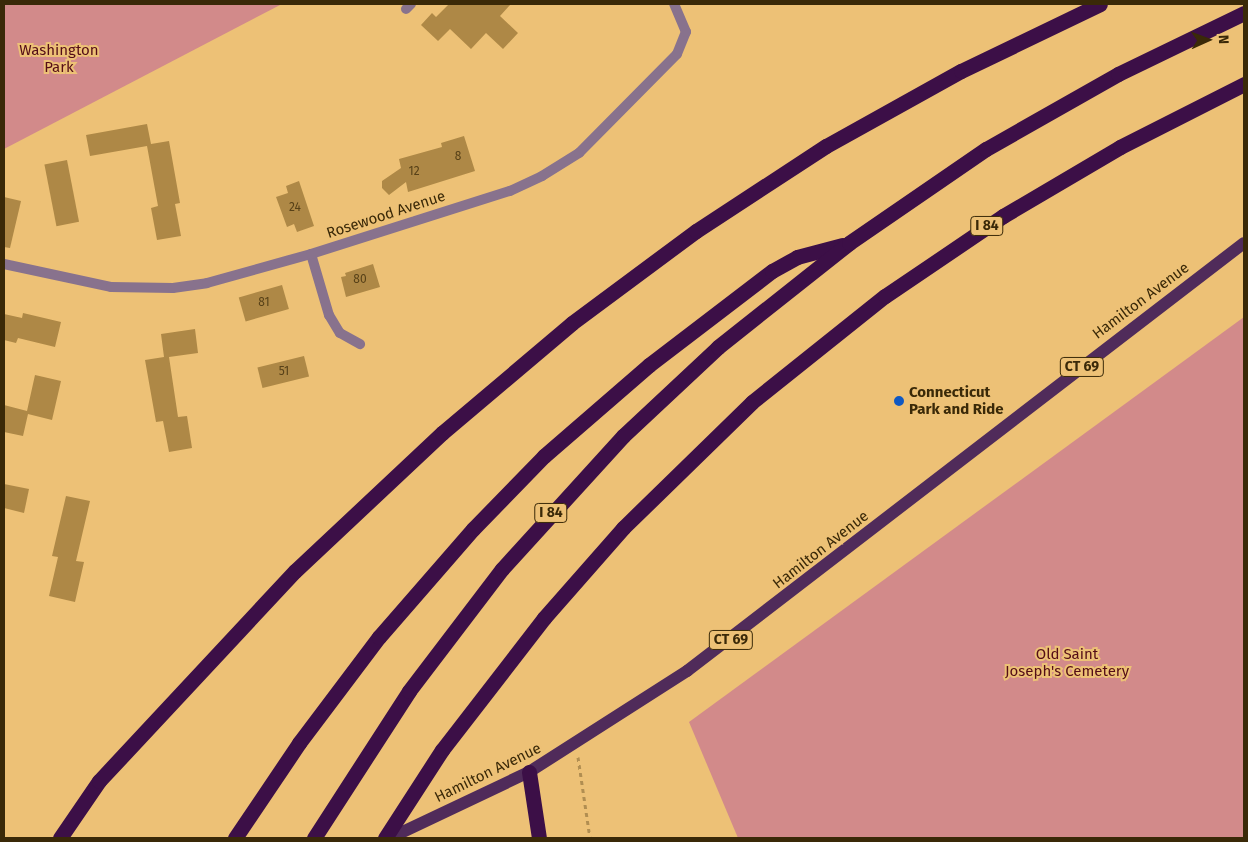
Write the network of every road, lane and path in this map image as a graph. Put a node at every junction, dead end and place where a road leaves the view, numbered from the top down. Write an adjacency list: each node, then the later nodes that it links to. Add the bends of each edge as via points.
1 (674, 4): 7 (street, Rosewood Avenue, via 686,32 677,54 579,153 510,191)
2 (1100, 4): 12 (highway, via 961,71 819,151 696,231 558,335 442,433 289,577 99,781)
3 (1244, 13): 5 (highway, I 84, via 1127,70 1027,125 946,174)
4 (1244, 84): 15 (highway, I 84, via 1120,147 1003,216 885,296 752,402 664,485 550,610 460,726)
5 (849, 243): 13 (highway, via 808,254 772,271 649,365 544,456 473,529 379,637 299,743); 14 (highway, I 84, via 757,314 682,380 623,436 532,534 409,691)
6 (1244, 243): 10 (main road, Hamilton Avenue / CT 69, via 760,618)
7 (311, 254): 8 (street, Rosewood Avenue, via 207,283 173,288 111,287); 9 (street, via 329,316 340,333)
8 (4, 264)
9 (360, 344)
10 (576, 745): 11 (main road, Hamilton Avenue / CT 69); 18 (path)
11 (529, 772): 16 (main road, Hamilton Avenue / CT 69); 17 (highway)
12 (60, 838)
13 (235, 838)
14 (314, 838)
15 (385, 838)
16 (390, 838)
17 (539, 838)
18 (590, 838)

